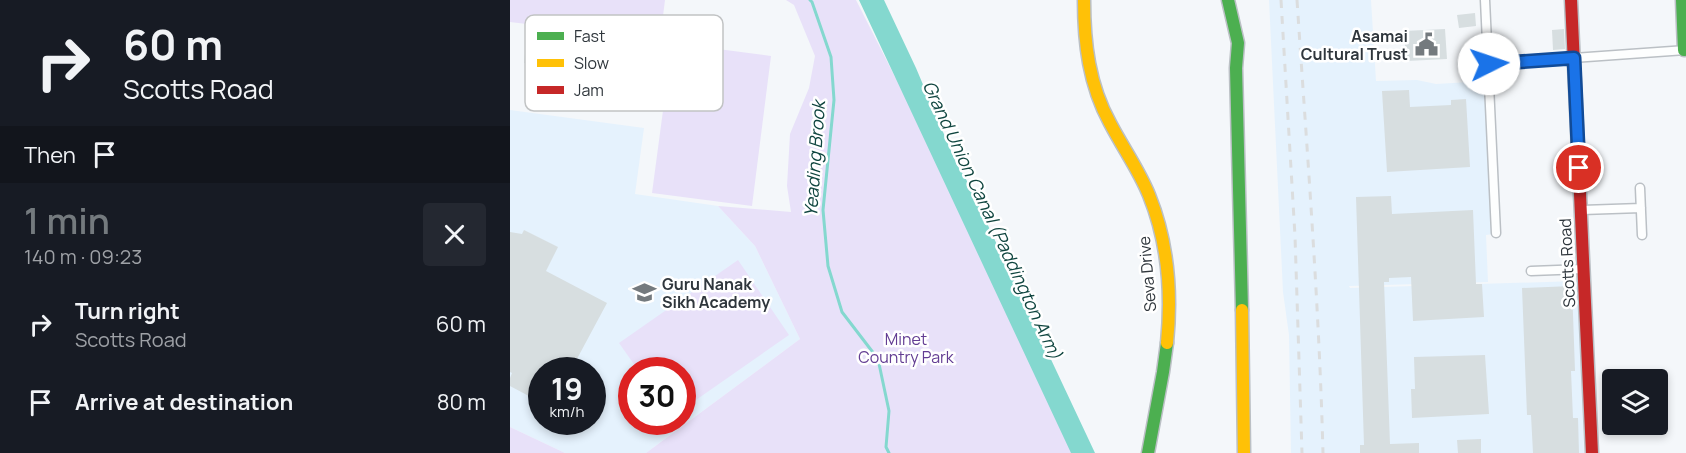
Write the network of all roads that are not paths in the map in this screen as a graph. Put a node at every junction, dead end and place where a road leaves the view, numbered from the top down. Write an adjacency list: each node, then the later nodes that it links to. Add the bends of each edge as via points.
1 (1084, 0): 16 (street, Seva Drive, via 1084,45 1092,80 1102,109 1147,191 1161,229 1166,258 1166,345)
2 (1228, 0): 17 (street, via 1238,43)
3 (1485, 0): 8 (street)
4 (1571, 0): 7 (street, Scotts Road)
5 (1682, 0): 6 (street)
6 (1685, 50): 7 (street)
7 (1574, 58): 8 (street); 11 (street, Scotts Road)
8 (1489, 64): 12 (street)
9 (1640, 188): 10 (street)
10 (1641, 208): 11 (street); 13 (street)
11 (1581, 210): 14 (street, Scotts Road)
12 (1496, 233)
13 (1641, 235)
14 (1584, 268): 15 (street); 18 (street, Scotts Road)
15 (1531, 271)
16 (1148, 453)
17 (1244, 453)
18 (1593, 453)

